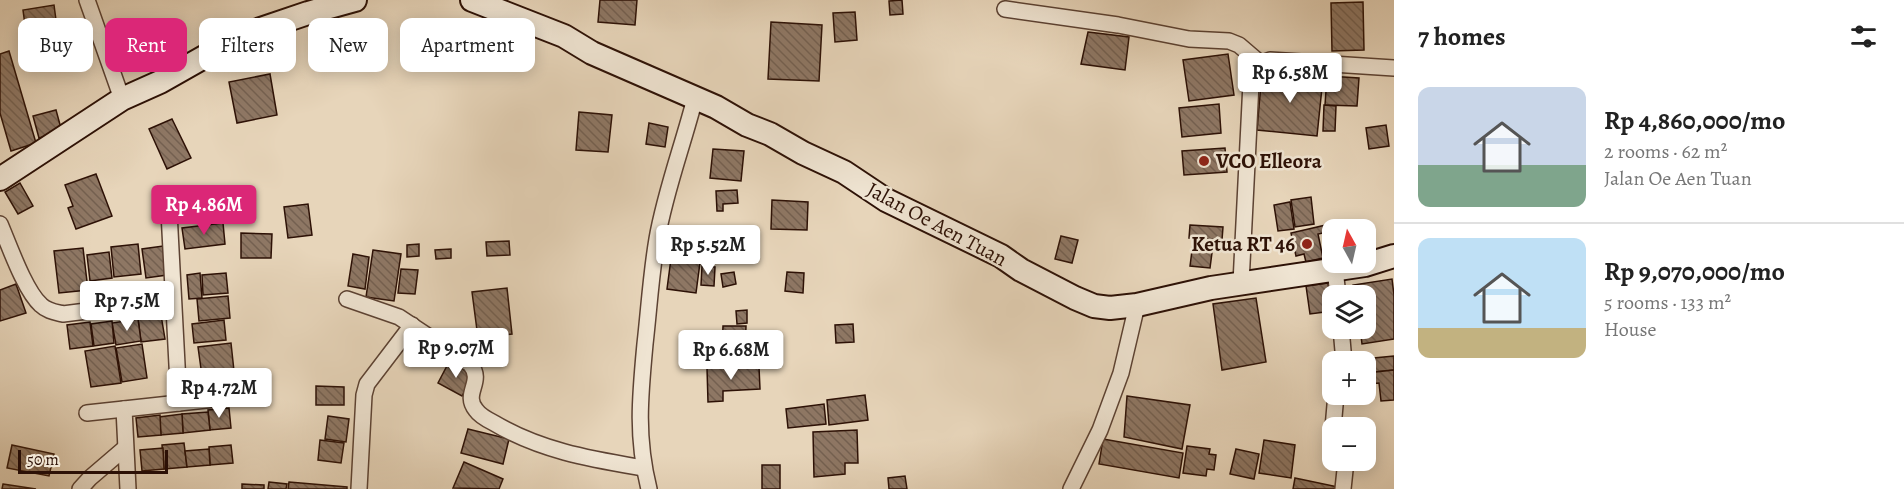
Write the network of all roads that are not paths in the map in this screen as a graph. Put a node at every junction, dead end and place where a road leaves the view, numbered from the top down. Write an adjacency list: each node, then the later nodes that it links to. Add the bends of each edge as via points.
1 (87, 0): 8 (street)
2 (356, 0): 8 (street, via 243,36)
3 (471, 0): 7 (street, Jalan Oe Aen Tuan, via 564,36 592,53)
4 (1005, 9): 5 (street, via 1189,39 1229,41)
5 (1260, 63): 6 (street, via 1270,60); 15 (street, via 1251,83)
6 (1394, 68)
7 (695, 98): 18 (street, Jalan Oe Aen Tuan, via 844,172 886,200 1001,256 1075,298 1110,308); 25 (street, via 657,238 639,406)
8 (122, 99): 9 (street)
9 (0, 179)
10 (169, 212): 17 (street)
11 (0, 224): 17 (street, via 31,293 51,312 63,314)
12 (1394, 256): 13 (street, Jalan Oe Aen Tuan)
13 (1376, 262)
14 (1322, 271): 15 (street, Jalan Oe Aen Tuan)
15 (1241, 283): 18 (street, Jalan Oe Aen Tuan)
16 (347, 299): 19 (street)
17 (173, 300): 21 (street)
18 (1137, 305): 31 (street, via 1121,373 1100,430)
19 (412, 325): 25 (street, via 475,370 471,403 483,417 508,432 568,455); 29 (street, via 367,384)
20 (224, 398): 21 (street)
21 (179, 403): 22 (street)
22 (124, 409): 23 (street); 24 (street)
23 (87, 413)
24 (125, 448): 27 (street); 28 (street)
25 (643, 468): 30 (street)
26 (1345, 471): 32 (street)
27 (80, 489)
28 (128, 489)
29 (359, 489)
30 (649, 489)
31 (1071, 489)
32 (1342, 489)

